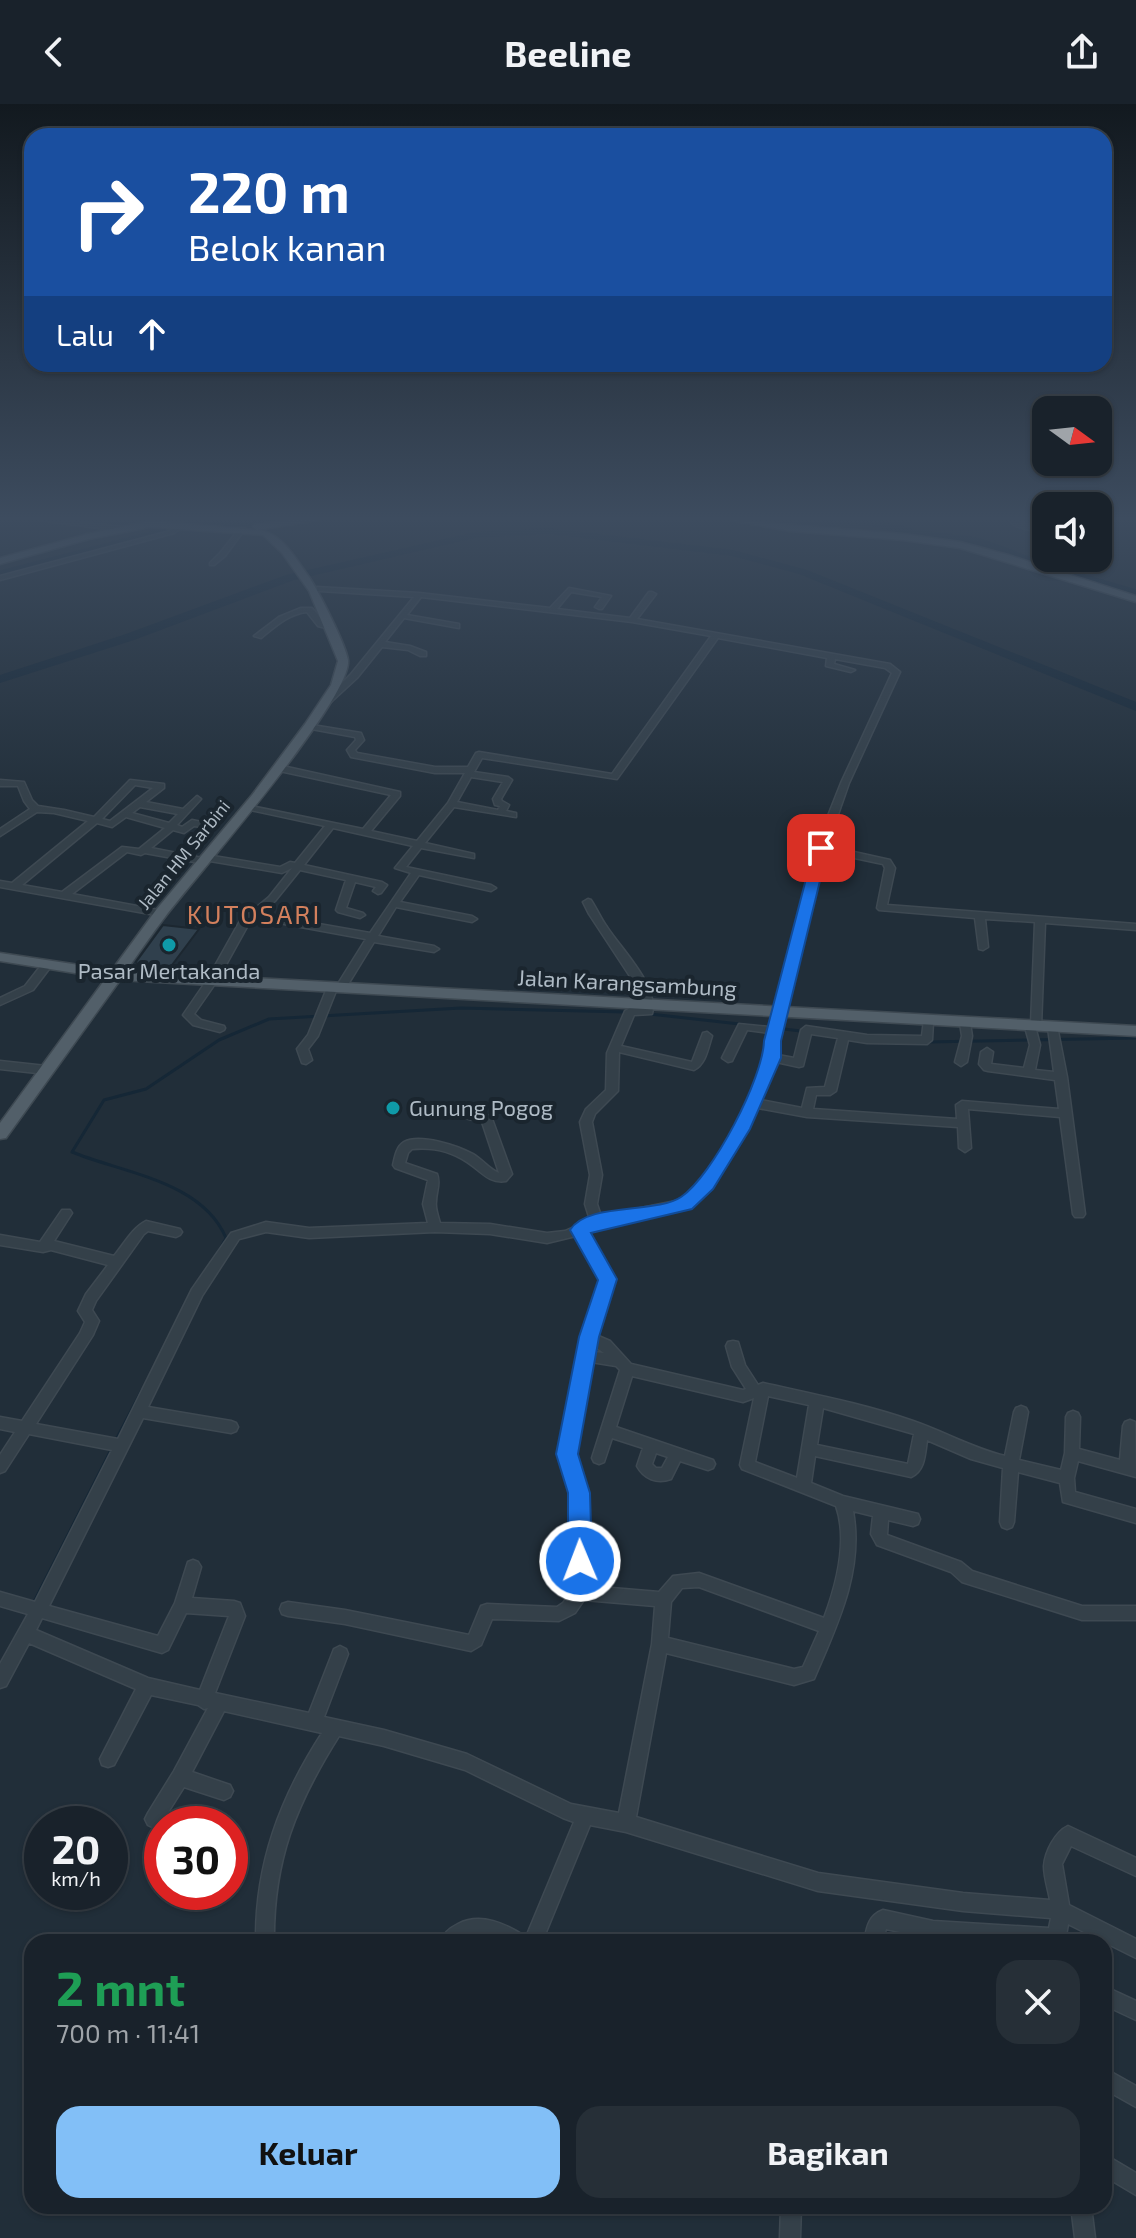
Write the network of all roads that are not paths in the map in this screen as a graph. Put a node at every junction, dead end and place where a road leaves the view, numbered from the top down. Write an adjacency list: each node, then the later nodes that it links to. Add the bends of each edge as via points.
1 (281, 620): 11 (street)
2 (317, 620): 9 (street)
3 (327, 620): 9 (main road, Jalan HM Sarbini)
4 (400, 620): 13 (street)
5 (422, 620): 8 (street)
6 (632, 620): 10 (street)
7 (681, 620): 10 (street)
8 (456, 626)
9 (330, 627): 17 (main road, Jalan HM Sarbini, via 342,668)
10 (677, 629): 12 (street)
11 (258, 636)
12 (715, 636): 15 (street); 20 (street, via 614,777 481,755)
13 (380, 644): 14 (street); 17 (street)
14 (423, 654)
15 (831, 657): 16 (street, via 830,666); 38 (street, via 896,672)
16 (851, 670)
17 (317, 713): 18 (main road, Jalan HM Sarbini)
18 (309, 726): 19 (main road, Jalan HM Sarbini); 20 (street, via 358,735 354,755)
19 (278, 768): 25 (main road, Jalan HM Sarbini); 36 (street, via 397,794)
20 (471, 772): 24 (street); 28 (street, via 508,780 497,799 505,805)
21 (0, 783): 26 (street, via 18,782)
22 (197, 799): 27 (street)
23 (140, 804): 27 (street); 29 (street); 32 (street, via 161,786 133,782)
24 (452, 804): 28 (street); 37 (street)
25 (249, 807): 34 (street); 41 (main road, Jalan HM Sarbini)
26 (35, 809): 32 (street); 35 (street)
27 (185, 812): 33 (street)
28 (500, 813): 31 (street)
29 (125, 814): 32 (street, via 112,824); 33 (street)
30 (217, 815): 33 (street, via 208,826)
31 (513, 815)
32 (95, 821): 45 (street)
33 (172, 826): 39 (street)
34 (330, 826): 36 (street); 42 (street)
35 (0, 833)
36 (365, 833): 37 (street)
37 (416, 845): 40 (street); 43 (street, via 400,868)
38 (821, 848): 54 (street, via 887,862 882,908); 70 (street)
39 (144, 850): 41 (street); 49 (street, via 125,849)
40 (471, 856)
41 (206, 859): 42 (street, via 282,870); 52 (main road, Jalan HM Sarbini)
42 (300, 867): 44 (street); 65 (street, via 244,923)
43 (417, 872): 46 (street); 51 (street)
44 (351, 878): 47 (street, via 382,885); 53 (street, via 341,910)
45 (8, 885): 48 (street); 49 (street)
46 (491, 888)
47 (378, 891)
48 (0, 893)
49 (64, 895): 52 (street)
50 (588, 902): 68 (street, via 595,921 646,992)
51 (393, 904): 55 (street); 59 (street)
52 (161, 913): 64 (main road, Jalan HM Sarbini)
53 (360, 915)
54 (980, 917): 57 (street); 60 (street)
55 (472, 919)
56 (279, 920): 59 (street)
57 (1040, 920): 58 (street); 73 (street)
58 (1136, 927)
59 (371, 937): 61 (street); 66 (street)
60 (983, 947)
61 (434, 949)
62 (0, 957): 63 (main road, Jalan Karangsambung)
63 (47, 965): 64 (main road, Jalan Karangsambung); 67 (street, via 29,988)
64 (115, 975): 65 (main road, Jalan Karangsambung); 85 (main road, Jalan HM Sarbini)
65 (212, 981): 66 (main road, Jalan Karangsambung); 71 (street, via 188,1015 197,1023)
66 (336, 988): 68 (main road, Jalan Karangsambung); 82 (street, via 302,1049)
67 (0, 1002)
68 (649, 1007): 70 (main road, Jalan Karangsambung); 78 (street, via 648,1012 629,1013)
69 (928, 1022): 70 (main road, Jalan Karangsambung); 74 (main road, Jalan Karangsambung); 76 (street, via 929,1040 894,1043)
70 (777, 1025): 80 (street, via 743,1026); 81 (street)
71 (220, 1028)
72 (1136, 1031): 77 (main road, Jalan Karangsambung)
73 (1034, 1034): 74 (main road, Jalan Karangsambung); 77 (main road, Jalan Karangsambung); 86 (street)
74 (966, 1035): 83 (street)
75 (707, 1036): 78 (street, via 694,1066)
76 (844, 1036): 81 (street, via 806,1030 799,1063); 90 (street, via 830,1091 811,1091)
77 (1054, 1036): 87 (street)
78 (615, 1048): 97 (street, via 612,1091 586,1122 596,1175 591,1204)
79 (987, 1052): 86 (street, via 987,1066)
80 (728, 1058)
81 (772, 1058): 88 (street)
82 (306, 1060)
83 (961, 1062)
84 (0, 1065): 85 (street)
85 (46, 1070): 93 (main road, Jalan HM Sarbini)
86 (1029, 1072): 87 (street)
87 (1061, 1077): 91 (street)
88 (754, 1103): 90 (street); 97 (street, via 706,1184 685,1204)
89 (456, 1112): 98 (street, via 487,1119 506,1174 494,1178 457,1153 425,1143 408,1145 399,1165 433,1177 429,1204)
90 (807, 1113): 92 (street)
91 (1065, 1113): 92 (street, via 964,1105); 96 (street)
92 (962, 1123): 94 (street)
93 (0, 1134)
94 (965, 1148)
95 (66, 1213): 102 (street)
96 (1079, 1214)
97 (597, 1222): 99 (street)
98 (435, 1227): 99 (street, via 547,1238); 110 (street, via 309,1233 266,1227 235,1236 197,1293)
99 (579, 1230): 104 (street, via 607,1276)
100 (176, 1232): 103 (street, via 143,1228)
101 (0, 1240): 102 (street)
102 (43, 1247): 103 (street)
103 (117, 1262): 116 (street, via 87,1306 92,1321 86,1335)
104 (589, 1337): 106 (street); 107 (street)
105 (733, 1346): 108 (street, via 739,1367)
106 (586, 1356): 107 (street); 137 (street, via 567,1454 579,1493)
107 (623, 1365): 108 (street, via 743,1396); 117 (street)
108 (758, 1389): 109 (street); 130 (street, via 747,1465)
109 (817, 1401): 118 (street); 121 (street)
110 (139, 1411): 115 (street); 119 (street)
111 (1021, 1412): 125 (street)
112 (1073, 1417): 122 (street)
113 (0, 1423): 116 (street)
114 (1130, 1426): 128 (street)
115 (231, 1427)
116 (26, 1428): 119 (street); 127 (street)
117 (610, 1431): 120 (street); 124 (street)
118 (922, 1432): 121 (street, via 911,1471); 125 (street, via 976,1455)
119 (117, 1445): 141 (street, via 61,1569)
120 (651, 1445): 123 (street); 123 (street, via 644,1466 652,1474 666,1475)
121 (809, 1449): 130 (street)
122 (1072, 1453): 128 (street); 129 (street)
123 (676, 1454): 126 (street)
124 (599, 1458)
125 (1011, 1462): 129 (street); 135 (street)
126 (708, 1464)
127 (0, 1467)
128 (1132, 1469)
129 (1067, 1478): 133 (street, via 1068,1497)
130 (803, 1486): 131 (street)
131 (842, 1502): 132 (street); 144 (street, via 849,1525)
132 (881, 1512): 134 (street); 143 (street, via 882,1540 956,1567 967,1577 1082,1613)
133 (1136, 1516)
134 (913, 1519)
135 (1007, 1522)
136 (193, 1567): 140 (street)
137 (580, 1592): 139 (street); 142 (street, via 559,1614 487,1611 471,1643)
138 (0, 1599): 141 (street)
139 (663, 1600): 144 (street, via 678,1581 699,1580); 146 (street)
140 (182, 1605): 141 (street, via 162,1645); 150 (street, via 237,1613)
141 (30, 1606): 145 (street)
142 (288, 1609)
143 (1136, 1613)
144 (828, 1627): 146 (street, via 808,1673 794,1677)
145 (26, 1634): 148 (street); 149 (street)
146 (660, 1644): 158 (street)
147 (340, 1654): 151 (street)
148 (0, 1680)
149 (147, 1686): 150 (street); 153 (street)
150 (212, 1702): 151 (street); 154 (street)
151 (314, 1722): 152 (street)
152 (335, 1728): 157 (street, via 467,1762); 161 (street, via 289,1809 264,1902)
153 (108, 1759)
154 (180, 1777): 155 (street); 156 (street)
155 (224, 1791)
156 (162, 1806)
157 (585, 1816): 158 (street); 164 (street)
158 (626, 1823): 160 (street, via 818,1882)
159 (1136, 1867): 160 (street, via 1068,1835 1055,1852 1052,1868)
160 (1060, 1910): 167 (street); 168 (street)
161 (265, 1934)
162 (458, 1934): 163 (street, via 476,1925)
163 (499, 1934)
164 (536, 1934)
165 (874, 1934): 166 (street, via 883,1919)
166 (928, 1934)
167 (1057, 1934)
168 (1107, 1934)
169 (1112, 1937): 170 (street)
170 (1136, 1949)
171 (1112, 1999): 172 (street)
172 (1136, 2011)
173 (1112, 2083): 174 (street)
174 (1136, 2097)
175 (1112, 2169): 176 (street)
176 (1136, 2185)
177 (791, 2214): 179 (street)
178 (1082, 2214): 180 (street)
179 (790, 2238)
180 (1085, 2238)

